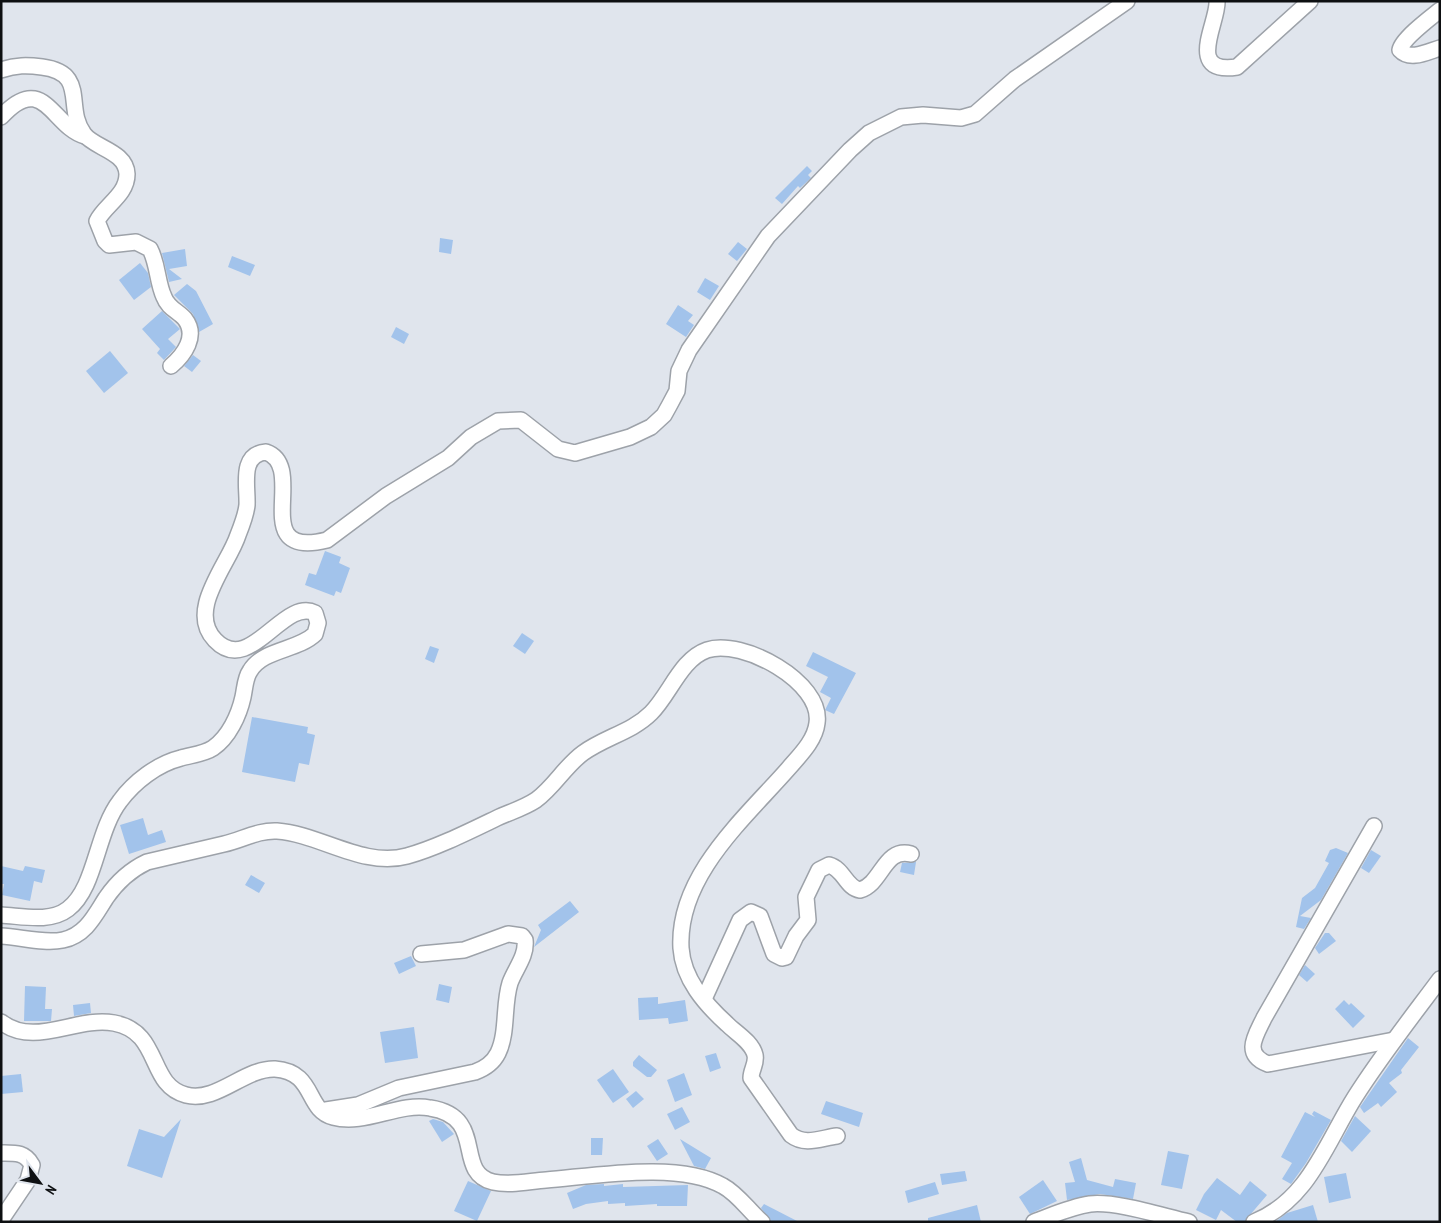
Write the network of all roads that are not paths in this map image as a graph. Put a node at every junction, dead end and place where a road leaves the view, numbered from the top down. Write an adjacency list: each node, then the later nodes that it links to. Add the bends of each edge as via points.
1 (1127, 1): 12 (street, via 1015,80 975,114 961,118 901,117 879,126 850,150 768,236 689,350 679,371 677,391 670,406 651,427 575,453 558,449 521,420 498,421 328,540 318,542 299,542 288,536 283,524 279,461 266,452 254,455 247,473 245,515 234,547 211,589 206,608 207,626 215,640 240,648 261,639 294,612 308,611 318,618 315,634 303,643 266,658 250,671 236,718 216,746 153,770 120,800 103,830 86,886 70,908 45,917)
2 (1216, 1): 3 (street, via 1208,37 1209,58 1215,64 1230,68 1237,67)
3 (1310, 1)
4 (1440, 10): 5 (street, via 1404,42 1400,50 1410,56)
5 (1440, 48)
6 (1, 70): 8 (street, via 26,65 55,69 65,74 71,82 80,128)
7 (1, 117): 8 (street, via 16,103 36,100 53,108 70,130)
8 (85, 136): 9 (street, via 116,156 127,172 126,183 119,195 97,221 105,241 116,245 136,242 150,249 166,304 180,314 189,327 185,353)
9 (170, 366)
10 (1374, 826): 18 (street, via 1264,1018 1253,1041 1254,1053 1259,1061 1268,1064)
11 (911, 854): 16 (street, via 904,852 892,858 872,884 860,890 851,887 834,866 819,870 806,897 808,920 786,957 774,954 760,916 752,912 746,914 740,920)
12 (1, 915)
13 (1, 936): 16 (street, via 64,940 86,928 113,889 134,868 261,832 306,835 349,851 379,857 406,856 474,829 534,801 585,751 628,730 653,711 698,654 721,648 742,651 780,668 807,694 818,723 806,748 715,853 701,873 690,898 681,946 685,970)
14 (421, 954): 19 (street, via 464,950 508,934 522,936 525,940 523,955 510,982 502,1037 495,1058 475,1072 399,1088 358,1105)
15 (1440, 979): 18 (street)
16 (704, 999): 20 (street, via 752,1048 756,1061 751,1078 792,1135 806,1142)
17 (1, 1022): 19 (street, via 16,1031 27,1032 114,1023 127,1028 147,1044 163,1080 171,1089 189,1096 203,1095 253,1074 275,1069 296,1074 302,1079)
18 (1394, 1040): 26 (street, via 1354,1098 1306,1182 1281,1206)
19 (320, 1110): 23 (street, via 335,1118 346,1118 417,1106 441,1110 459,1120 467,1138 472,1166 477,1173 492,1181 524,1182 628,1173 699,1177 725,1187)
20 (837, 1136)
21 (1, 1153): 22 (street, via 20,1153 32,1165 28,1180)
22 (1, 1220)
23 (762, 1222)
24 (1034, 1222): 25 (street, via 1070,1208 1092,1204 1131,1208)
25 (1189, 1222)
26 (1254, 1222)

